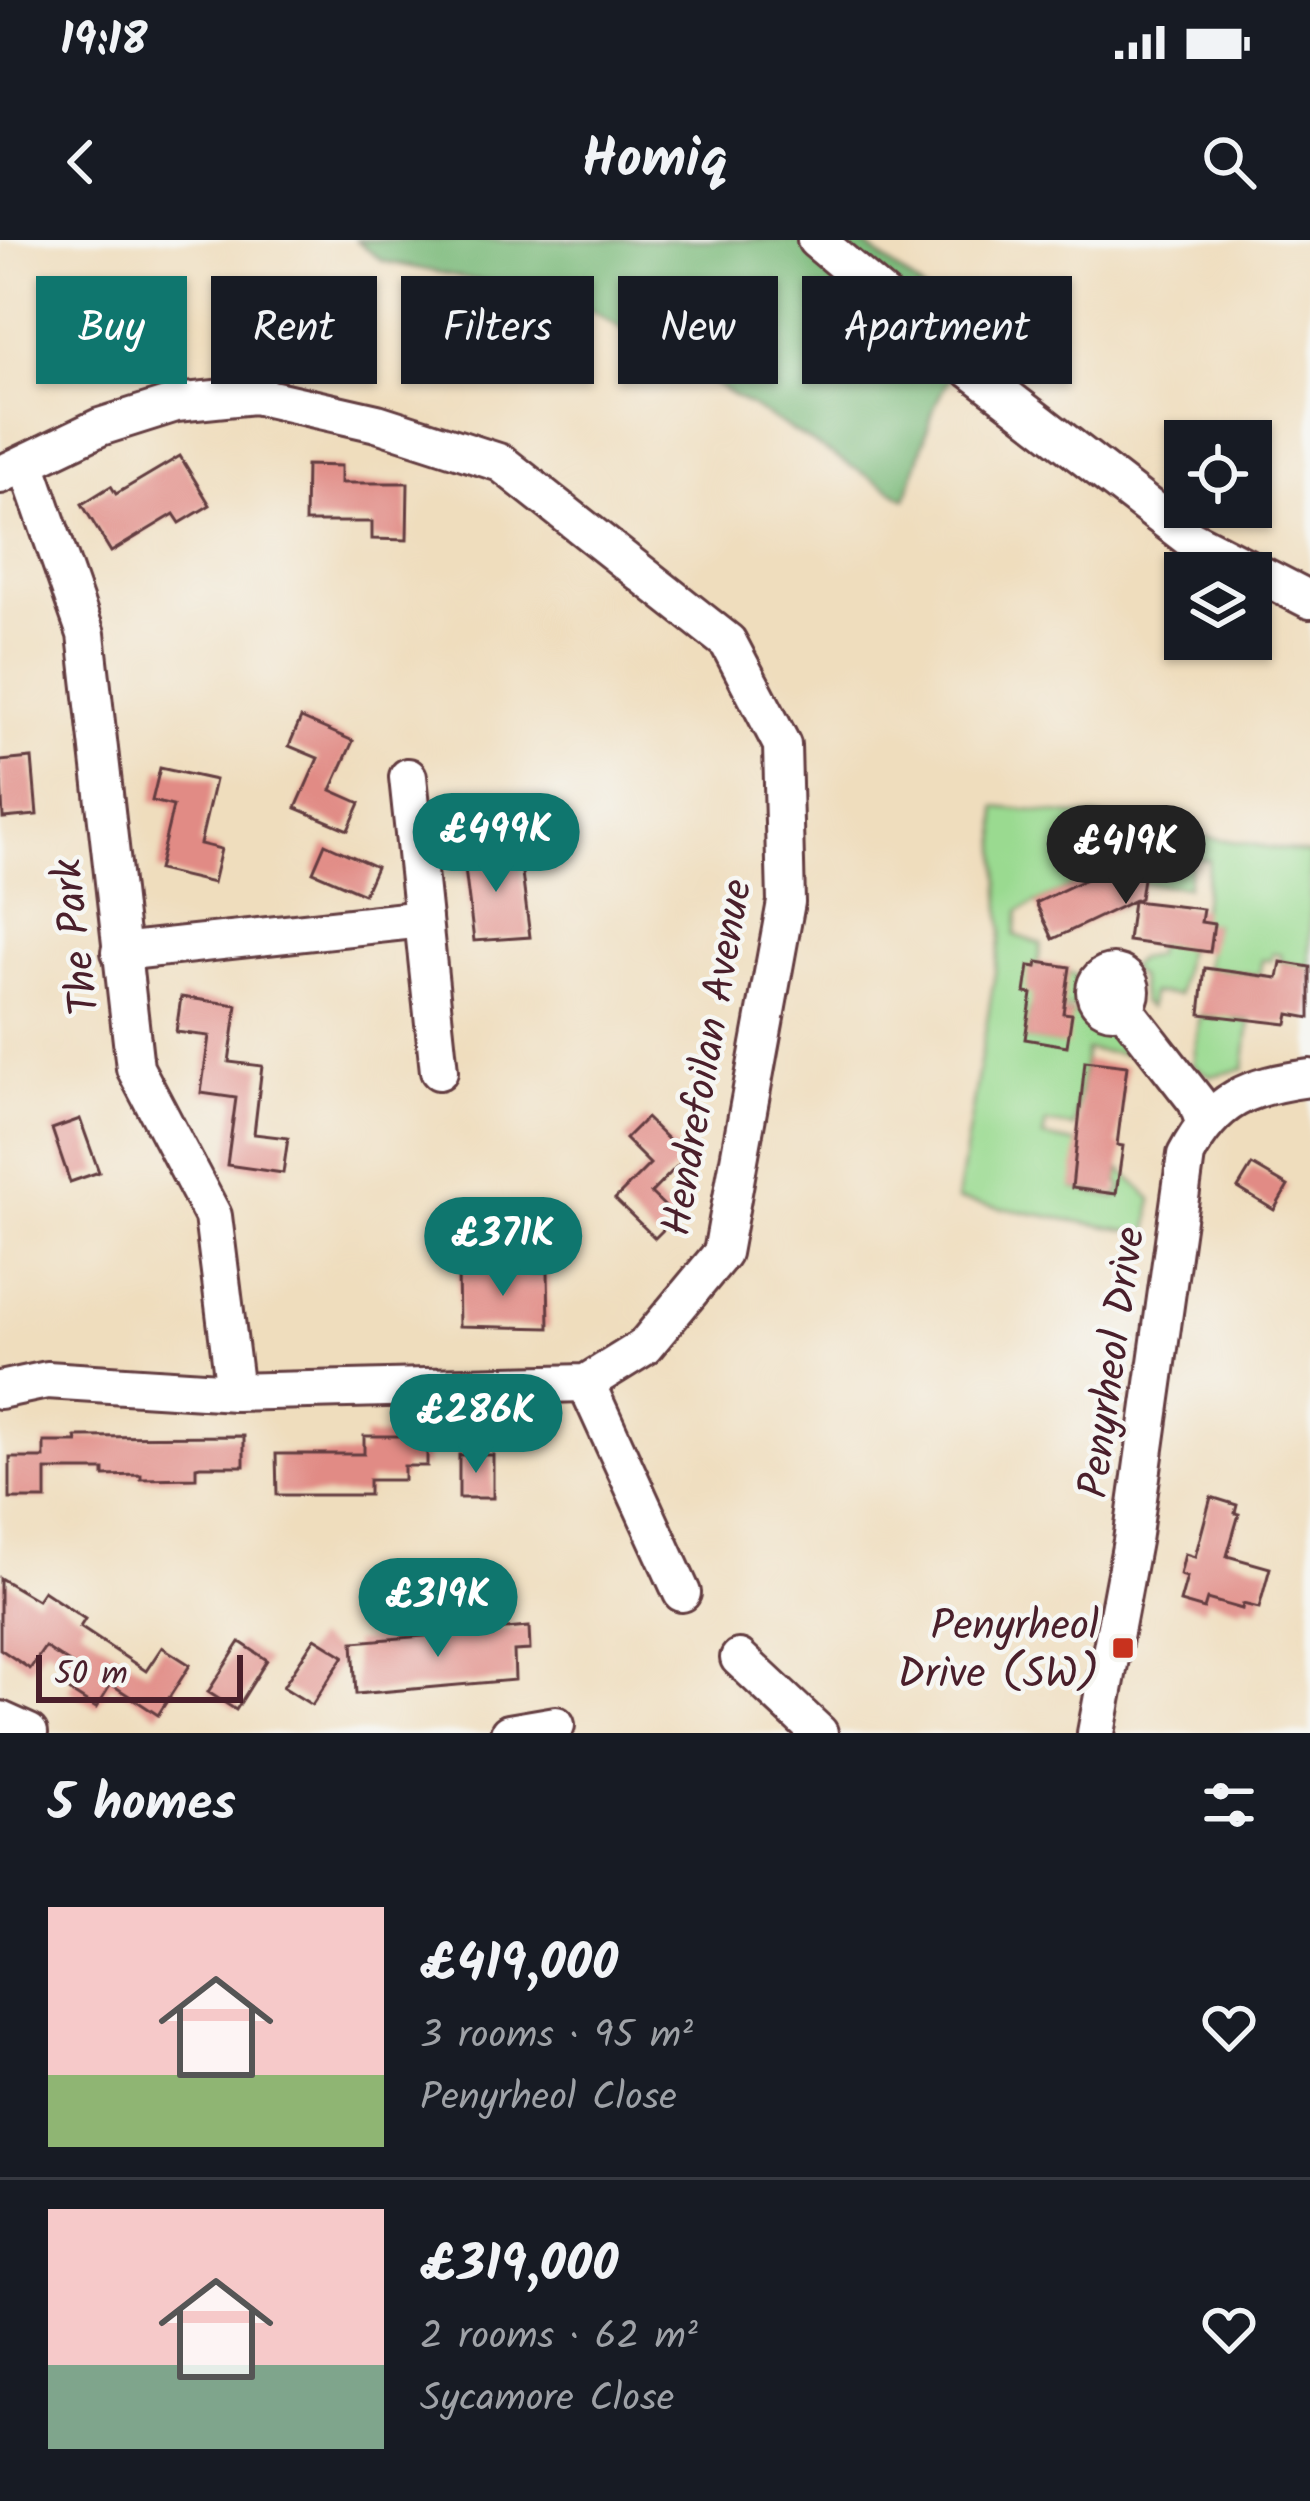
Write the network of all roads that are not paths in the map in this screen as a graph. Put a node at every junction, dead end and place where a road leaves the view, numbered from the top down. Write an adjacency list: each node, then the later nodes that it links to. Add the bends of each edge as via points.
1 (816, 240): 3 (street, via 1189,538)
2 (13, 469): 6 (street, The Park, via 86,634); 11 (street, Hendrefoilan Avenue, via 100,427 176,403 254,394 316,406 501,463 728,642 782,746 786,902 722,1252 644,1347)
3 (1310, 600)
4 (408, 777): 5 (street)
5 (423, 920): 6 (street); 8 (street)
6 (120, 952): 13 (street, The Park, via 135,1069 214,1216)
7 (1123, 1007): 10 (street)
8 (439, 1071)
9 (1310, 1078): 10 (street, via 1243,1095)
10 (1204, 1122): 21 (street, Penyrheol Drive, via 1178,1190 1132,1541)
11 (586, 1383): 13 (street); 14 (street)
12 (0, 1390): 13 (street, via 46,1380)
13 (235, 1392)
14 (682, 1593)
15 (739, 1658): 20 (street)
16 (0, 1720): 18 (street)
17 (556, 1725): 19 (street)
18 (29, 1733)
19 (508, 1733)
20 (819, 1733)
21 (1096, 1733)

